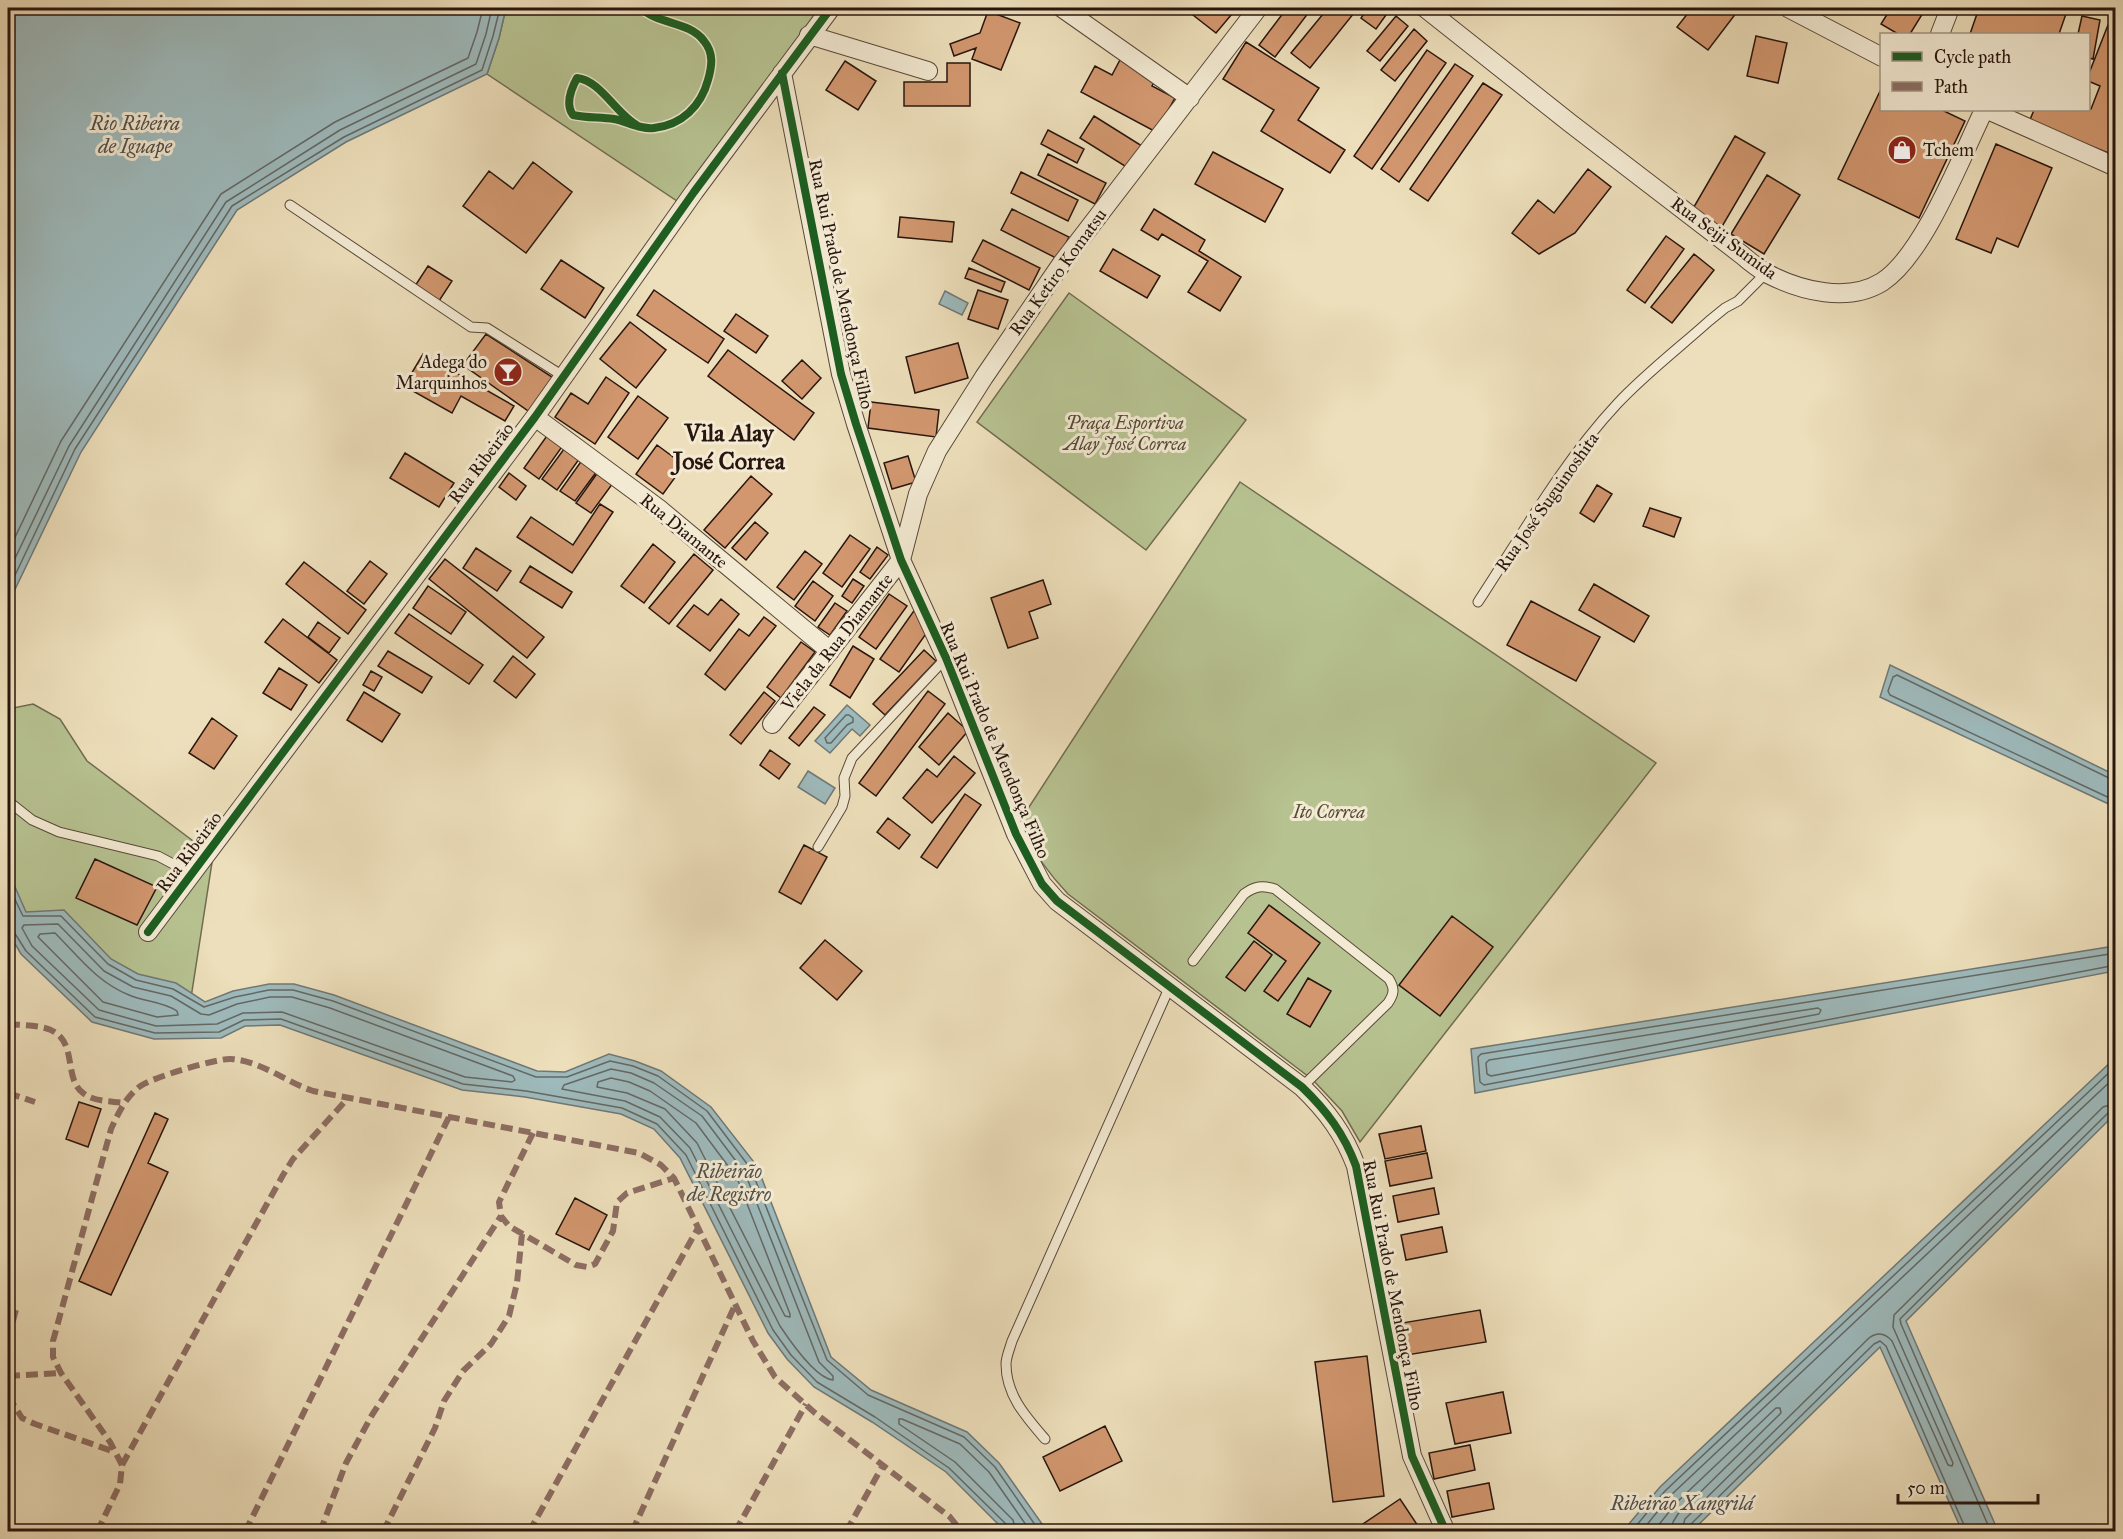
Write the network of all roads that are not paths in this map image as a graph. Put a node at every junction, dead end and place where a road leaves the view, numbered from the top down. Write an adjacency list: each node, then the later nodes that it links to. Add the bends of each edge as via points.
1 (831, 8): 8 (street, Rua Ribeirão)
2 (1062, 8): 12 (street)
3 (1258, 8): 12 (street, Rua Ketiro Komatsu)
4 (1425, 8): 17 (street, Rua Seiji Sumida)
5 (1790, 8): 9 (street)
6 (1950, 8): 7 (street)
7 (1940, 33)
8 (810, 35): 10 (street); 11 (street, Rua Ribeirão)
9 (1880, 56)
10 (928, 71)
11 (782, 73): 18 (street, Rua Ribeirão); 20 (street, Rua Rui Prado de Mendonça Filho, via 841,374)
12 (1190, 98): 20 (street, Rua Ketiro Komatsu, via 1062,263 984,377 918,494)
13 (1985, 111): 17 (street, Rua Seiji Sumida, via 1925,231 1882,282 1841,293 1814,291)
14 (1988, 111): 15 (street)
15 (2115, 167)
16 (290, 205): 18 (lane, via 471,327 487,327)
17 (1766, 273): 21 (lane, Rua José Suguinoshita, via 1738,302 1709,321 1618,403 1553,486)
18 (563, 376): 19 (street, Rua Ribeirão)
19 (534, 417): 22 (street, Rua Diamante, via 658,508); 27 (street, Rua Ribeirão)
20 (901, 560): 22 (street, Viela da Rua Diamante); 23 (street, Rua Rui Prado de Mendonça Filho)
21 (1478, 602)
22 (830, 651): 24 (street, Viela da Rua Diamante)
23 (946, 658): 26 (lane, via 852,758 844,778 842,807); 30 (street, Rua Rui Prado de Mendonça Filho, via 1016,834 1042,884 1071,912)
24 (772, 724)
25 (8, 801): 27 (lane, via 32,820 59,832 158,856)
26 (818, 847)
27 (192, 874): 28 (street, Rua Ribeirão)
28 (148, 932)
29 (1193, 961): 31 (lane, via 1244,894 1263,885 1275,889 1389,979 1394,986 1388,1003)
30 (1170, 986): 31 (street, Rua Rui Prado de Mendonça Filho); 32 (lane, via 1012,1341 1006,1363 1010,1388 1021,1412)
31 (1302, 1087): 33 (street, Rua Rui Prado de Mendonça Filho, via 1340,1130 1356,1166 1412,1456)
32 (1045, 1439)
33 (1446, 1532)

